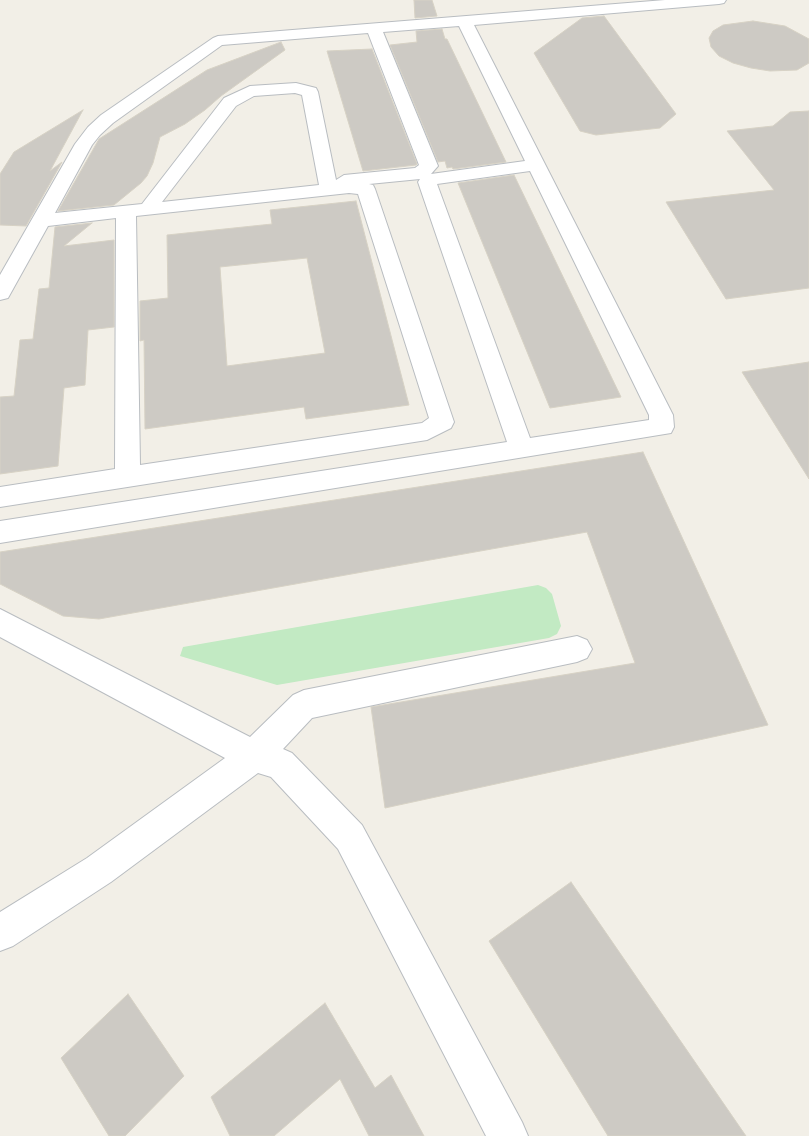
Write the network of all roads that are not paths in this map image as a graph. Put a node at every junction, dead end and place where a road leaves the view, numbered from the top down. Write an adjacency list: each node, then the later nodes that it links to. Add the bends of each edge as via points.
1 (719, 0): 2 (street)
2 (464, 20): 3 (street); 4 (street)
3 (374, 28): 5 (street, via 429,166 420,173); 8 (street, via 218,41 94,131)
4 (536, 165): 10 (street, via 436,178 427,182); 10 (street, via 661,415 662,427)
5 (328, 183): 6 (street); 6 (street, via 310,92 296,88 250,92 230,102)
6 (151, 203): 8 (street)
7 (126, 212): 8 (street); 11 (street); 11 (street, via 350,187 366,190 442,422 427,431)
8 (42, 218): 9 (street)
9 (0, 293)
10 (521, 448): 13 (street)
11 (128, 477): 12 (street)
12 (0, 497)
13 (0, 532)
14 (0, 622): 16 (street)
15 (577, 649): 16 (street, via 304,705)
16 (254, 756): 17 (street, via 99,870); 18 (street, via 281,764 350,837)
17 (0, 933)
18 (508, 1136)

